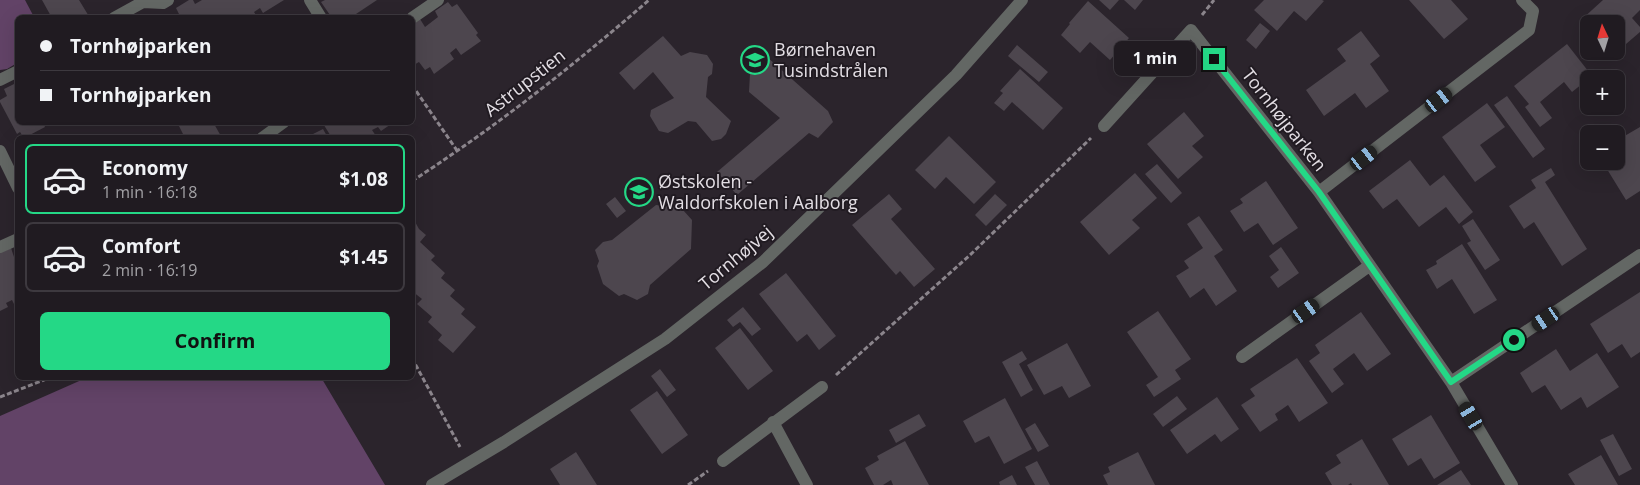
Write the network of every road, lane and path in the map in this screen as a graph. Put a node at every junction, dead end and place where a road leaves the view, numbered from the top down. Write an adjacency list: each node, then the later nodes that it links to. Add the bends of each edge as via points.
1 (168, 0): 7 (street, via 163,3 143,2)
2 (310, 0): 8 (street)
3 (438, 0): 9 (street)
4 (649, 0): 17 (path, Astrupstien, via 595,47)
5 (1022, 0): 33 (street, Tornhøjvej, via 956,75 763,262 665,339)
6 (1522, 0): 20 (street, Tornhøjparken, via 1533,11 1529,30)
7 (119, 15)
8 (320, 15)
9 (415, 16)
10 (15, 72): 11 (street)
11 (0, 80)
12 (415, 89): 17 (path)
13 (280, 125): 15 (street)
14 (1104, 126): 20 (street, Tornhøjparken, via 1191,30); 29 (path, via 969,256)
15 (266, 135)
16 (0, 151): 19 (street)
17 (458, 152): 18 (path, Astrupstien)
18 (415, 179)
19 (15, 182)
20 (1319, 192): 24 (street, Tornhøjparken)
21 (15, 240): 22 (street)
22 (0, 248)
23 (1640, 255): 28 (street)
24 (1369, 266): 25 (street); 28 (street, Tornhøjparken)
25 (1242, 357)
26 (415, 364): 33 (path)
27 (45, 380): 30 (path)
28 (1451, 382): 37 (street, Tornhøjparken)
29 (822, 387): 31 (street)
30 (0, 397)
31 (774, 422): 32 (street); 36 (street)
32 (723, 461): 35 (path)
33 (469, 464): 34 (street, Tornhøjvej)
34 (432, 485)
35 (688, 485)
36 (807, 485)
37 (1512, 485)

